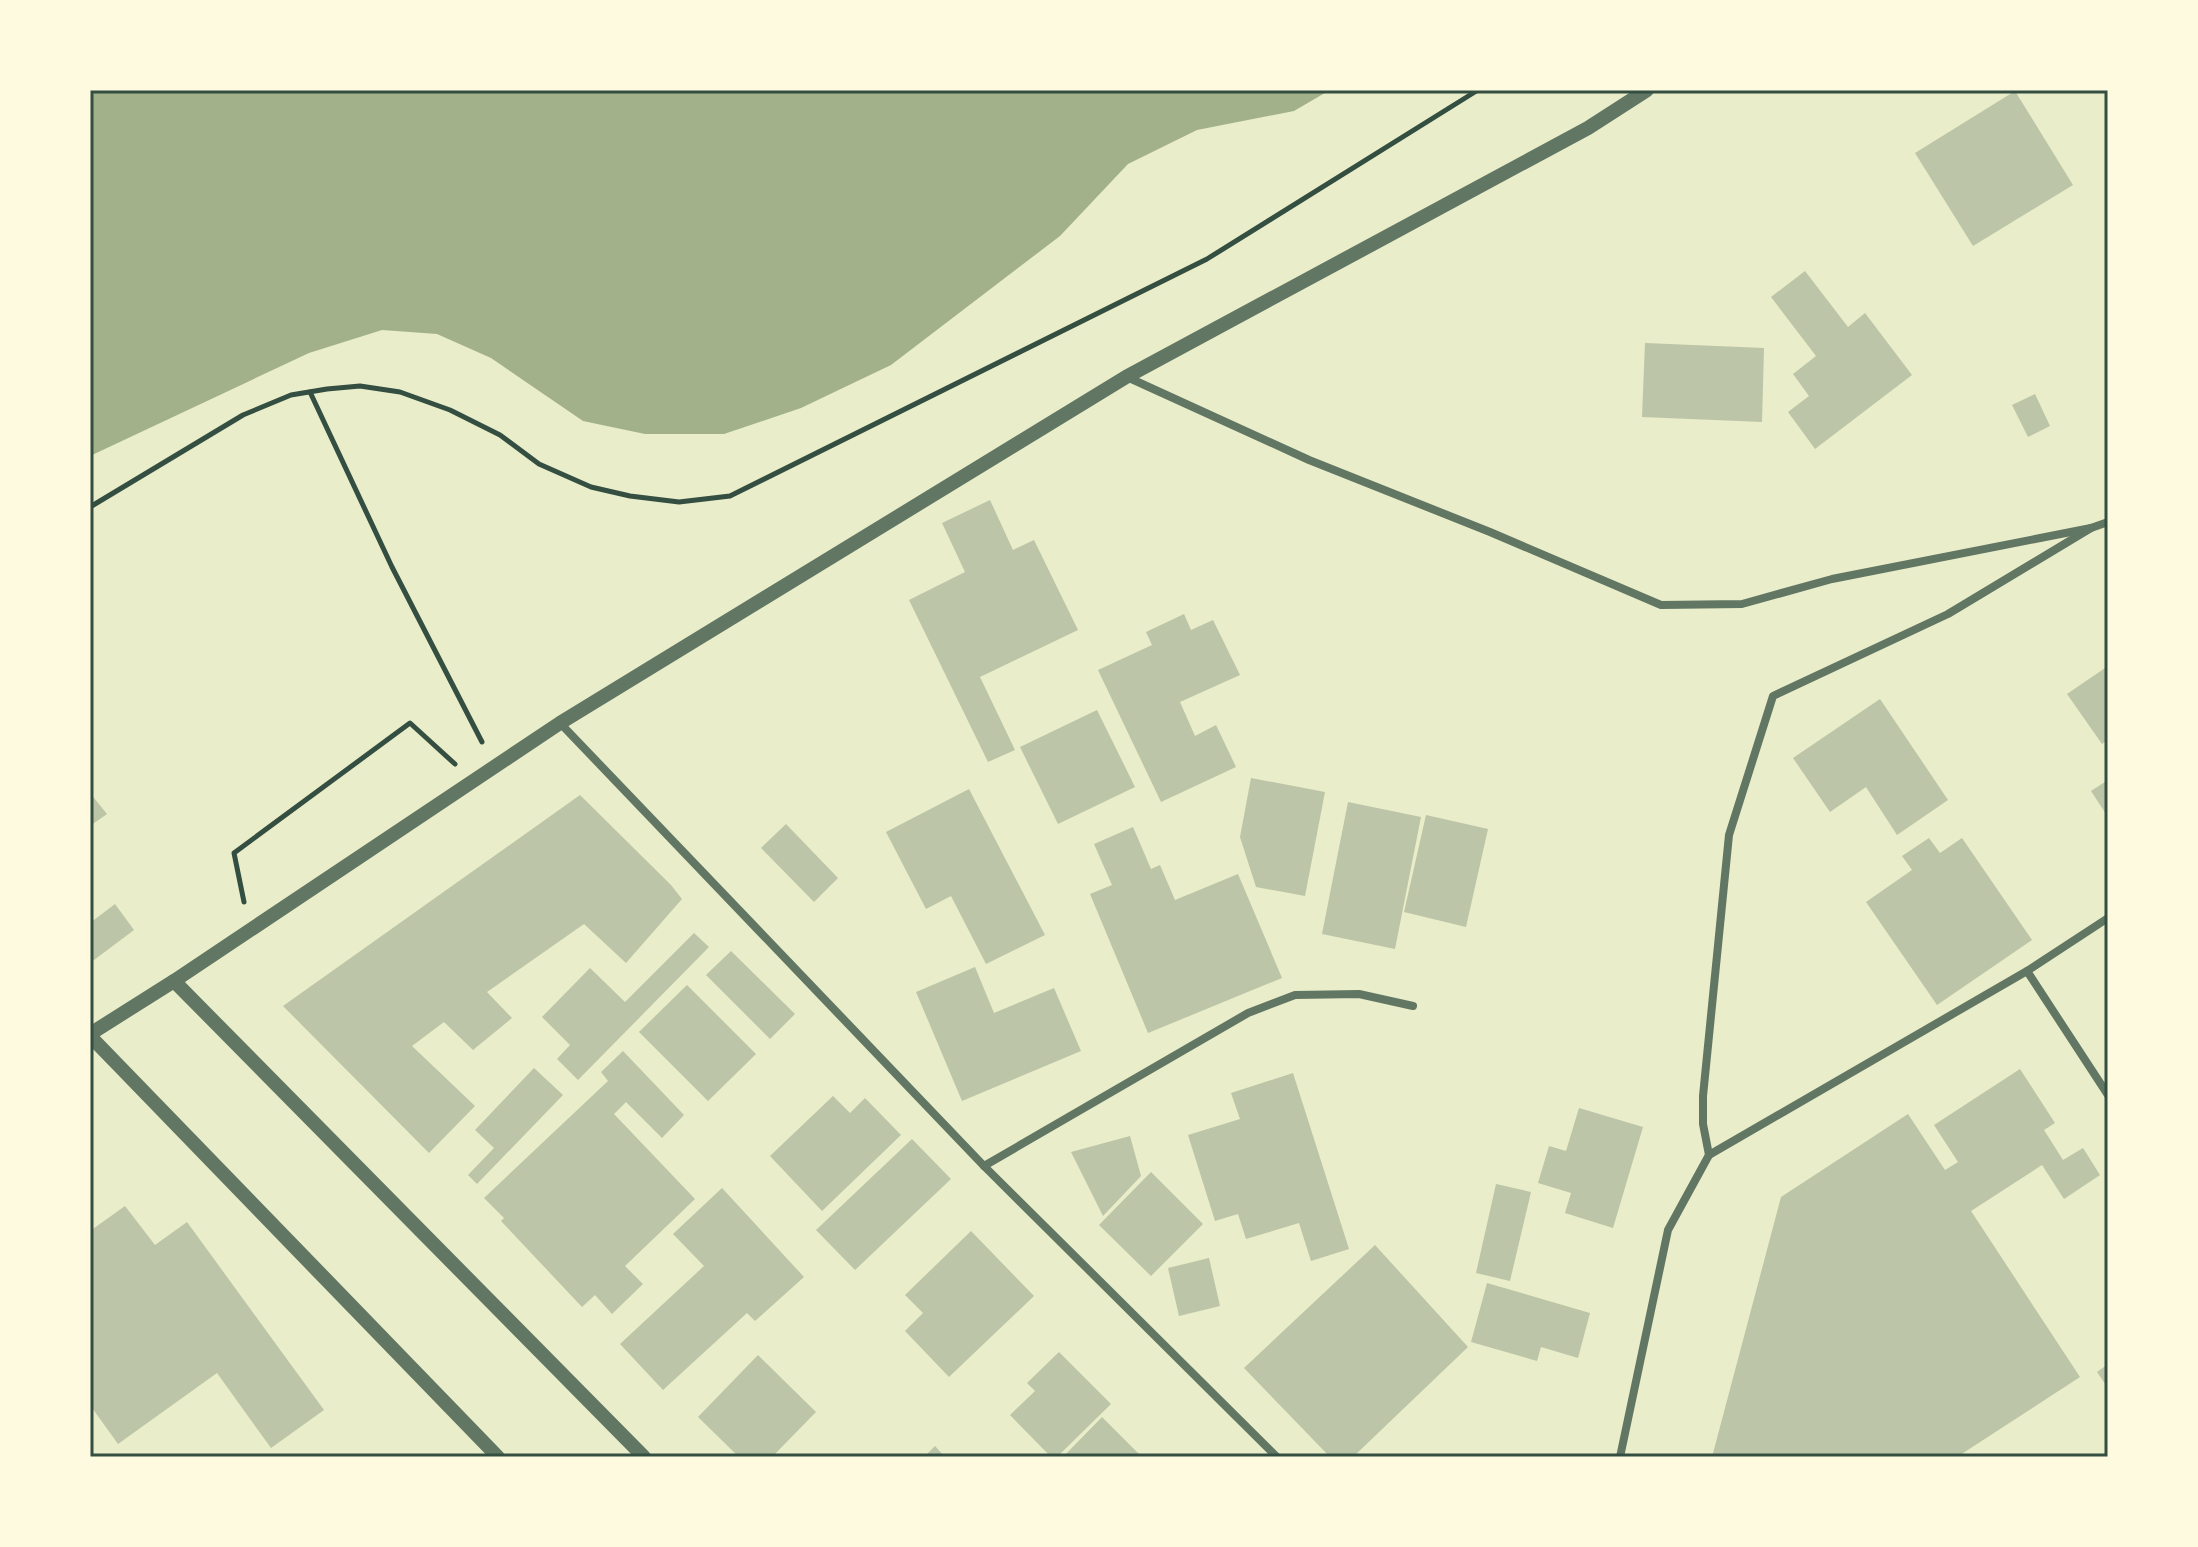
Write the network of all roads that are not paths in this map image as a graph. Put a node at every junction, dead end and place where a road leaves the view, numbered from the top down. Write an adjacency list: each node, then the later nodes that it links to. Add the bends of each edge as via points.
1 (1647, 90): 2 (street, via 1588,128)
2 (1126, 377): 4 (street, via 1309,460 1661,605 1742,604 1832,579); 5 (street)
3 (2108, 522): 4 (street)
4 (2091, 528): 12 (street, via 1948,614 1773,696 1729,835 1703,1096)
5 (560, 723): 8 (street); 13 (street)
6 (2108, 918): 7 (street)
7 (2027, 971): 11 (street); 12 (street)
8 (174, 981): 10 (street); 15 (street)
9 (1413, 1006): 13 (street, via 1359,994 1295,995 1248,1013)
10 (90, 1035): 14 (street)
11 (2108, 1095)
12 (1709, 1155): 17 (street, via 1668,1230)
13 (984, 1166): 16 (street)
14 (498, 1457)
15 (644, 1457)
16 (1277, 1457)
17 (1620, 1457)

